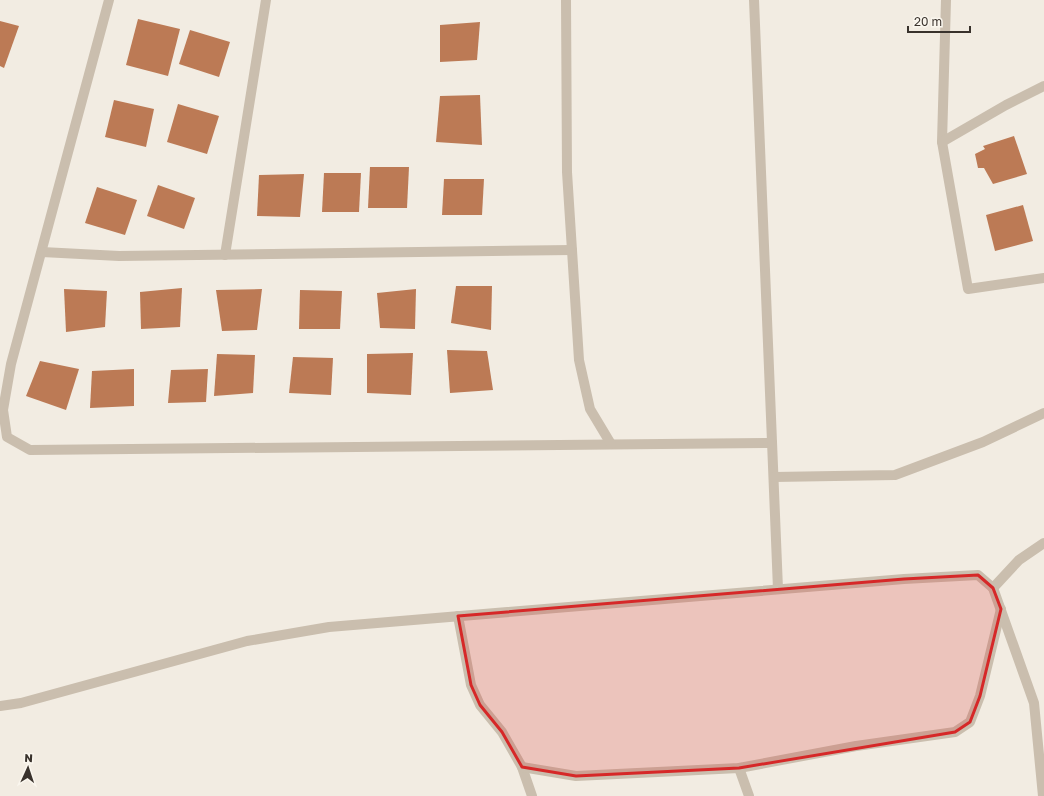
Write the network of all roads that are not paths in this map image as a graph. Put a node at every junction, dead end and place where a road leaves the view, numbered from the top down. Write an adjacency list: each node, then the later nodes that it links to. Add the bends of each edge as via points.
1 (109, 0): 9 (street)
2 (266, 0): 10 (street)
3 (566, 0): 8 (street, via 566,172)
4 (754, 0): 13 (street)
5 (946, 0): 7 (street)
6 (1044, 86): 7 (street)
7 (942, 142): 11 (street, via 968,289)
8 (572, 250): 10 (street); 14 (street, via 579,360 590,409)
9 (42, 252): 10 (street, via 119,256); 14 (street, via 11,364 3,410 7,437 30,450)
10 (225, 255)
11 (1044, 278)
12 (1044, 413): 15 (street, via 983,442 895,475)
13 (772, 443): 14 (street); 15 (street)
14 (611, 444)
15 (774, 477): 18 (street)
16 (1044, 543): 17 (street, via 1019,560)
17 (994, 588): 18 (street, via 978,575); 19 (street)
18 (778, 589): 20 (street)
19 (1001, 609): 23 (street, via 980,696 970,722 955,732 856,746); 26 (street, via 1034,703)
20 (458, 616): 21 (street, via 329,627 247,642 21,703); 22 (street, via 471,685 480,705 502,732)
21 (0, 706)
22 (522, 767): 23 (street, via 576,776); 24 (street)
23 (739, 768): 25 (street)
24 (532, 796)
25 (749, 796)
26 (1043, 796)

